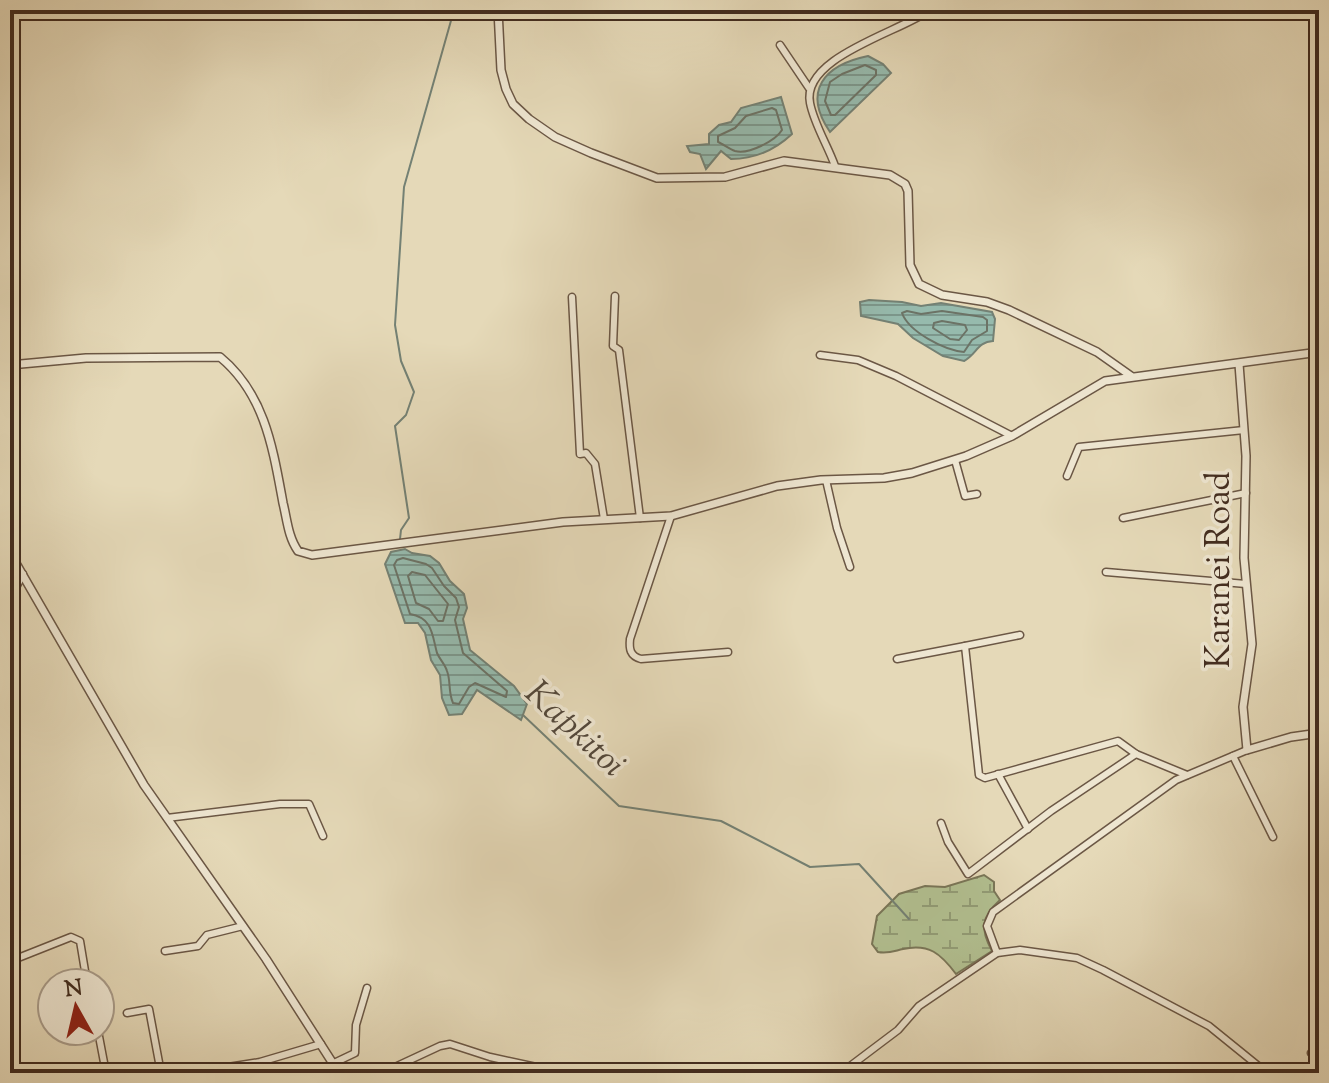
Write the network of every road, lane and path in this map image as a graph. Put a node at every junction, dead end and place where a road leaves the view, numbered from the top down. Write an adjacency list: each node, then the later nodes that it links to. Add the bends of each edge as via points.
1 (498, 10): 5 (street, via 506,89 513,104 555,137 657,178 725,177 784,161)
2 (930, 10): 4 (street, via 822,69)
3 (780, 45): 4 (street)
4 (810, 89): 5 (street, via 810,105)
5 (835, 166): 12 (street, via 890,175 905,184 911,271 926,290 1009,310 1097,352)
6 (615, 296): 23 (street, via 613,346 619,350)
7 (572, 297): 25 (street, via 580,454 586,453 595,464)
8 (1319, 352): 10 (street)
9 (820, 355): 14 (street, via 858,360 896,376)
10 (1239, 364): 12 (street); 13 (street, Karanei Road)
11 (10, 365): 25 (street, via 86,358 220,357 259,407 289,534 302,553)
12 (1131, 376): 14 (street, via 1092,387)
13 (1244, 430): 16 (street, via 1079,447); 18 (street, Karanei Road)
14 (1012, 436): 15 (street)
15 (955, 460): 17 (street, via 884,478); 20 (street)
16 (1067, 476)
17 (826, 480): 22 (street, via 769,488); 27 (street)
18 (1246, 493): 24 (street); 30 (street, Karanei Road)
19 (977, 494): 20 (street)
20 (965, 496): 21 (street)
21 (955, 499)
22 (671, 516): 23 (street); 34 (street, via 630,651 641,659)
23 (640, 518): 25 (street)
24 (1123, 518)
25 (604, 519)
26 (10, 553): 29 (street)
27 (850, 567)
28 (1106, 572): 30 (street)
29 (23, 574): 31 (street); 42 (street)
30 (1246, 584): 37 (street, Karanei Road, via 1252,644 1243,707)
31 (10, 599)
32 (1020, 635): 33 (street)
33 (965, 646): 35 (street); 40 (street, via 979,775)
34 (728, 652)
35 (897, 659)
36 (1319, 733): 37 (street)
37 (1247, 750): 39 (street)
38 (1136, 754): 40 (street, via 1118,741); 41 (street); 44 (street)
39 (1233, 756): 41 (street); 46 (street)
40 (998, 774): 44 (street)
41 (1187, 775): 49 (street, via 993,912 987,926)
42 (167, 818): 45 (street, via 309,804); 47 (street)
43 (941, 823): 44 (street, via 968,874)
44 (1028, 829)
45 (323, 836)
46 (1273, 837)
47 (243, 926): 48 (street, via 203,936 198,946); 54 (street)
48 (165, 951)
49 (997, 953): 63 (street, via 919,1006 898,1030); 64 (street, via 1020,950 1077,958 1209,1026)
50 (10, 958): 51 (street, via 76,937)
51 (84, 967)
52 (367, 988): 56 (street, via 356,1025 355,1053)
53 (127, 1013): 58 (street, via 149,1009)
54 (321, 1044): 56 (street); 59 (street, via 260,1062)
55 (101, 1047): 57 (street)
56 (334, 1063): 60 (street)
57 (106, 1073)
58 (161, 1073)
59 (190, 1073)
60 (339, 1073)
61 (382, 1073): 62 (street, via 450,1044)
62 (564, 1073)
63 (841, 1073)
64 (1267, 1073)

